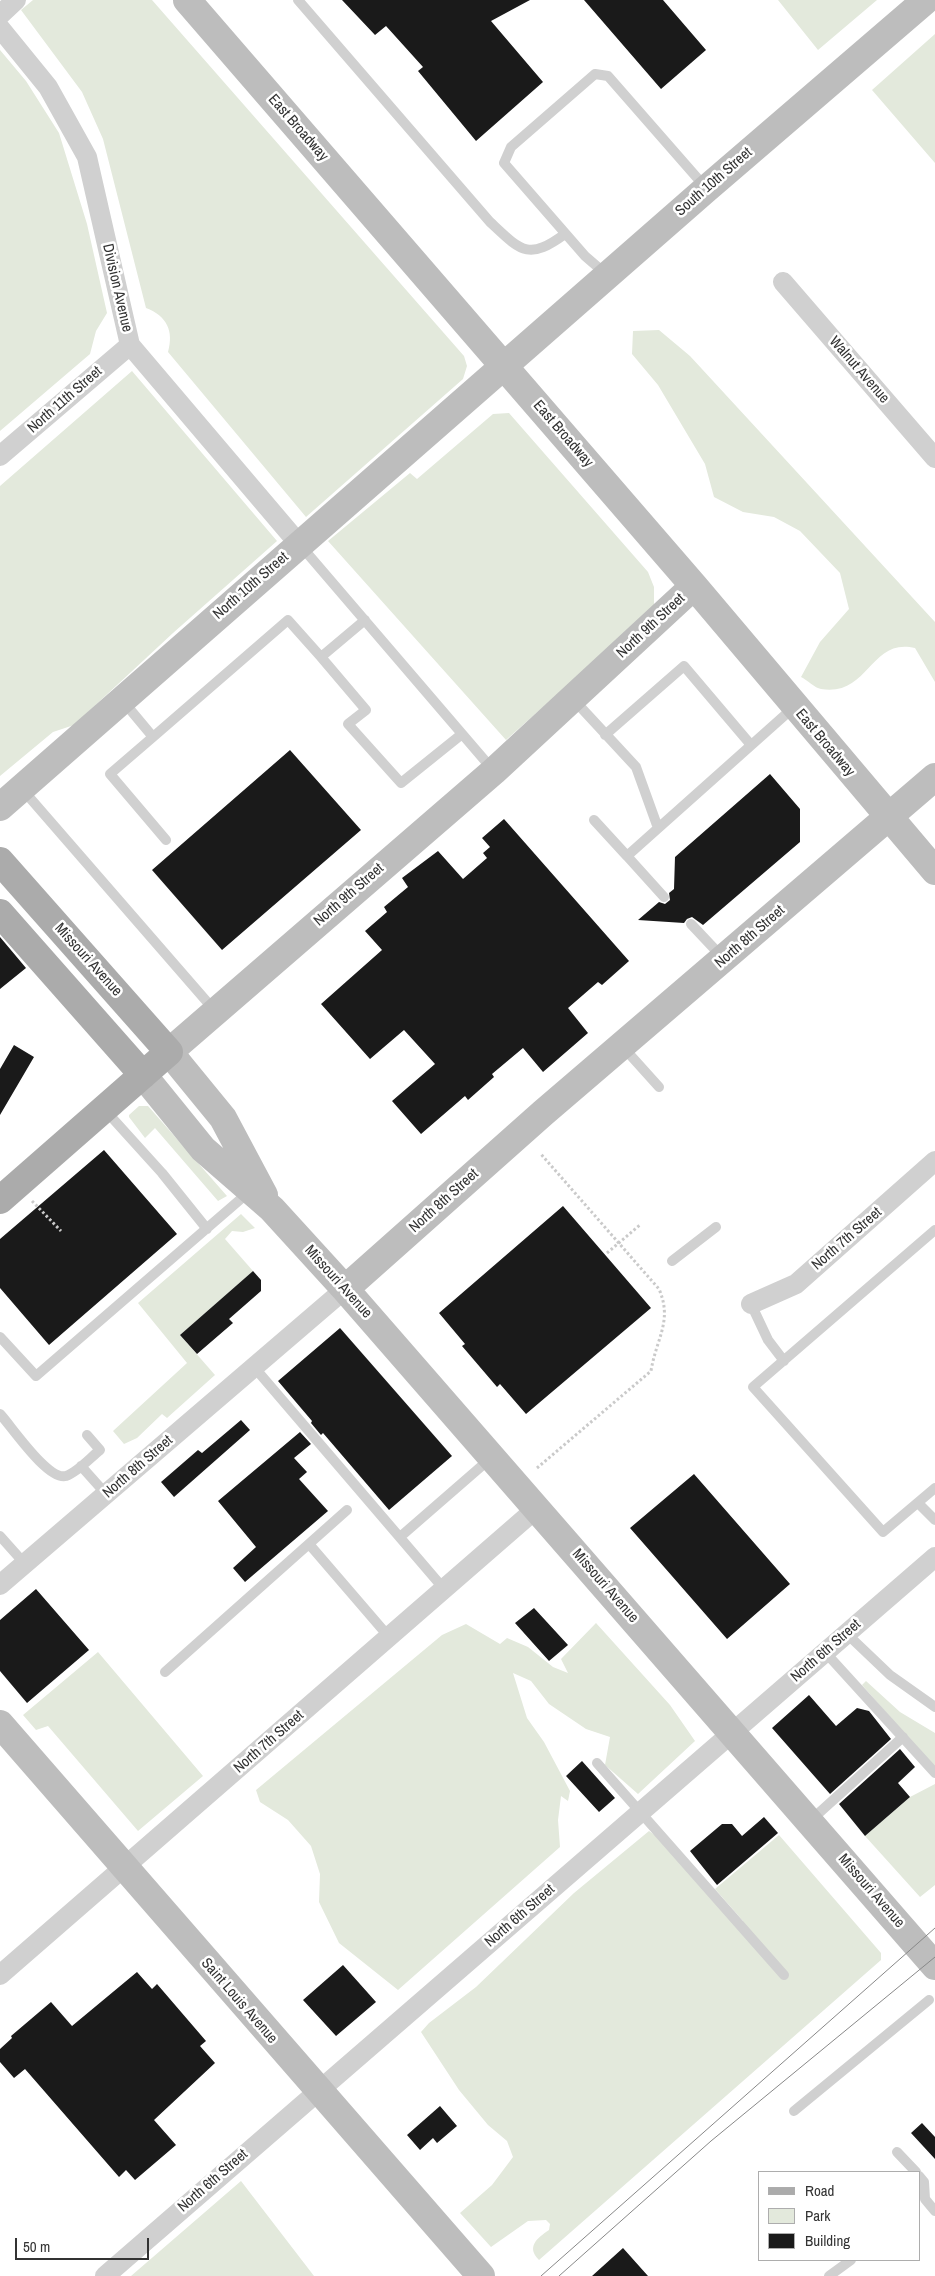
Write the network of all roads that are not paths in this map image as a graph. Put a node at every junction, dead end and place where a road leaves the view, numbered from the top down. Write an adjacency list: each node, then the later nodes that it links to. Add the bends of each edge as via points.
1 (16, 0): 5 (street)
2 (187, 0): 12 (street, East Broadway)
3 (298, 0): 8 (lane, via 490,222 516,247 531,251 547,247)
4 (926, 0): 7 (street, South 10th Street)
5 (0, 15)
6 (0, 28): 11 (street, Division Avenue, via 48,87 86,158)
7 (707, 188): 8 (lane, via 608,76 595,74 511,147 504,163); 9 (street, South 10th Street)
8 (566, 234): 9 (lane)
9 (608, 276): 12 (street, South 10th Street)
10 (783, 282): 14 (street, Walnut Avenue)
11 (130, 345): 13 (street, North 11th Street); 15 (street, Division Avenue)
12 (505, 367): 15 (street, North 10th Street); 16 (street, East Broadway)
13 (0, 456)
14 (935, 458)
15 (299, 544): 17 (lane); 20 (street, North 10th Street)
16 (694, 586): 19 (street, North 9th Street); 21 (street, East Broadway)
17 (365, 620): 18 (lane); 22 (lane)
18 (322, 657): 22 (lane, via 366,710 348,724 400,783); 24 (lane, via 288,620)
19 (572, 698): 23 (lane); 26 (street, North 9th Street)
20 (122, 700): 24 (lane); 28 (street, North 10th Street)
21 (794, 706): 25 (lane); 30 (street, East Broadway)
22 (462, 734): 26 (lane)
23 (605, 734): 25 (lane, via 684,666); 32 (lane, via 636,767)
24 (153, 736): 33 (lane, via 110,774)
25 (751, 745): 32 (lane)
26 (494, 771): 41 (street, North 9th Street)
27 (935, 777): 30 (street, North 8th Street)
28 (21, 788): 29 (street, North 10th Street); 41 (lane)
29 (0, 807)
30 (888, 818): 36 (street, East Broadway); 40 (street, North 8th Street)
31 (594, 820): 34 (lane)
32 (658, 828): 34 (lane)
33 (166, 840)
34 (626, 856): 37 (lane)
35 (0, 861): 43 (main road, Missouri Avenue)
36 (935, 871)
37 (664, 897)
38 (0, 912): 44 (main road, Missouri Avenue)
39 (691, 924): 40 (lane)
40 (724, 960): 42 (street, North 8th Street)
41 (216, 1012): 43 (street, North 9th Street)
42 (622, 1046): 45 (lane); 55 (street, North 8th Street)
43 (169, 1052): 44 (main road, North 9th Street); 50 (street, Missouri Avenue, via 223,1118)
44 (143, 1075): 46 (main road, North 9th Street); 48 (street, Missouri Avenue, via 203,1149)
45 (659, 1088)
46 (104, 1108): 49 (main road, North 9th Street); 52 (lane)
47 (935, 1161): 56 (street, North 7th Street, via 796,1284)
48 (250, 1190): 50 (street, Missouri Avenue); 52 (lane)
49 (0, 1200)
50 (272, 1209): 55 (street, Missouri Avenue)
51 (716, 1226): 54 (lane)
52 (207, 1229): 57 (lane, via 36,1376)
53 (934, 1231): 58 (lane)
54 (672, 1261)
55 (345, 1289): 59 (street, North 8th Street); 62 (street, Missouri Avenue)
56 (751, 1304): 58 (lane, via 768,1340)
57 (0, 1336)
58 (784, 1361): 66 (lane, via 753,1387 883,1532)
59 (254, 1367): 65 (street, North 8th Street); 71 (lane)
60 (0, 1414): 63 (lane, via 43,1466 56,1476 66,1476)
61 (87, 1435): 63 (lane, via 100,1450)
62 (492, 1457): 67 (street, Missouri Avenue); 71 (lane)
63 (80, 1466): 65 (lane)
64 (935, 1488): 66 (lane)
65 (106, 1494): 74 (street, North 8th Street)
66 (918, 1503): 69 (lane)
67 (537, 1508): 76 (street, North 7th Street); 83 (street, Missouri Avenue)
68 (347, 1510): 72 (lane)
69 (935, 1520)
70 (0, 1536): 74 (lane)
71 (400, 1538): 76 (lane)
72 (309, 1544): 78 (lane); 80 (lane)
73 (935, 1557): 77 (street, North 6th Street)
74 (25, 1564): 75 (street, North 8th Street)
75 (0, 1585)
76 (444, 1589): 78 (street, North 7th Street)
77 (847, 1634): 79 (street, North 6th Street); 81 (lane, via 890,1675)
78 (389, 1637): 89 (street, North 7th Street)
79 (826, 1652): 83 (street, North 6th Street); 84 (lane)
80 (165, 1672)
81 (935, 1707)
82 (0, 1724): 89 (street, Saint Louis Avenue)
83 (732, 1732): 87 (street, North 6th Street); 88 (street, Missouri Avenue)
84 (903, 1737): 86 (lane); 88 (lane)
85 (596, 1763): 87 (lane)
86 (935, 1773)
87 (641, 1811): 92 (lane); 94 (street, North 6th Street)
88 (810, 1820): 90 (street, Missouri Avenue)
89 (123, 1868): 91 (street, North 7th Street); 94 (street, Saint Louis Avenue)
90 (935, 1966)
91 (0, 1975)
92 (784, 1975)
93 (929, 2000): 95 (lane)
94 (318, 2090): 102 (street, North 6th Street); 103 (street, Saint Louis Avenue)
95 (794, 2111)
96 (897, 2152): 97 (lane)
97 (915, 2171)
98 (920, 2177): 99 (lane, via 924,2182)
99 (922, 2202): 100 (lane)
100 (935, 2211)
101 (850, 2261): 104 (lane)
102 (104, 2276)
103 (481, 2276)
104 (829, 2276)

